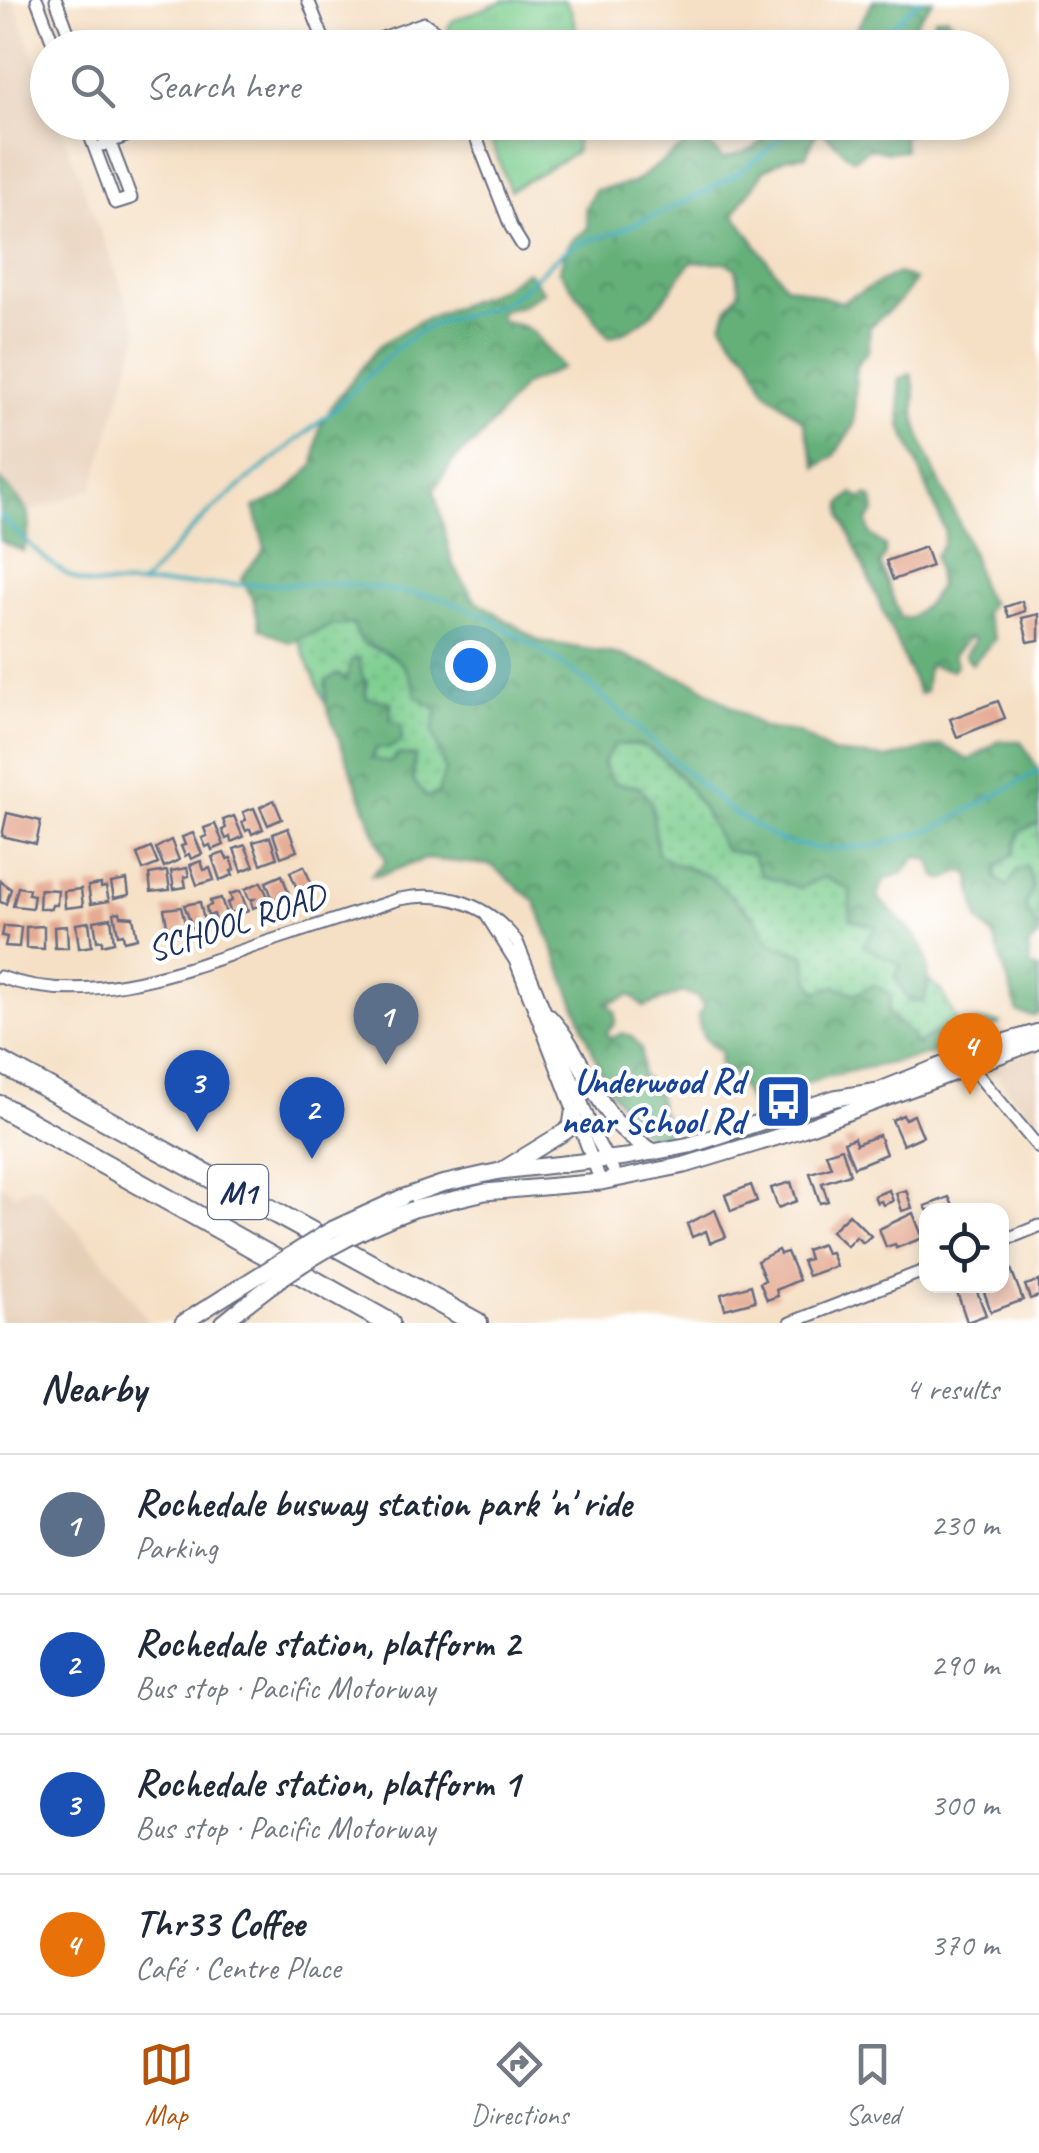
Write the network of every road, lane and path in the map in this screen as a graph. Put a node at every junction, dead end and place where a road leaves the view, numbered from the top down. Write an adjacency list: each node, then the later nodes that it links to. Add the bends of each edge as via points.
1 (37, 0): 4 (street)
2 (56, 0): 5 (street)
3 (308, 0): 6 (street)
4 (48, 30)
5 (67, 30)
6 (319, 30)
7 (404, 30): 8 (street, via 424,23)
8 (435, 30)
9 (92, 140): 14 (street)
10 (109, 140): 13 (street)
11 (117, 140): 13 (street)
12 (477, 140): 15 (street)
13 (110, 143): 14 (street); 14 (street, via 130,198 116,203)
14 (95, 148)
15 (522, 244)
16 (484, 912): 17 (street, SCHOOL ROAD, via 422,895 128,984 38,986); 18 (street, SCHOOL ROAD, via 518,942); 24 (street, SCHOOL ROAD, via 516,962)
17 (0, 977)
18 (548, 1016): 26 (main road, via 613,1118); 27 (street, SCHOOL ROAD)
19 (1039, 1032): 21 (main road)
20 (1039, 1040): 21 (main road)
21 (970, 1060): 25 (street); 26 (main road); 29 (main road, via 797,1131)
22 (0, 1062): 38 (highway, M1)
23 (0, 1106): 37 (highway, M1)
24 (573, 1113): 27 (street, SCHOOL ROAD); 28 (main road, via 566,1131)
25 (1039, 1148)
26 (655, 1153): 27 (main road)
27 (599, 1160): 28 (main road); 29 (street, SCHOOL ROAD); 30 (street, SCHOOL ROAD)
28 (500, 1171): 31 (main road, via 441,1184)
29 (618, 1179): 30 (main road)
30 (601, 1182): 31 (main road)
31 (408, 1203): 35 (main road, bridge, via 331,1230); 36 (main road, bridge, via 316,1254)
32 (1039, 1226): 33 (street)
33 (1009, 1238)
34 (919, 1273): 39 (street)
35 (183, 1323)
36 (223, 1323)
37 (389, 1323)
38 (476, 1323)
39 (790, 1323)

